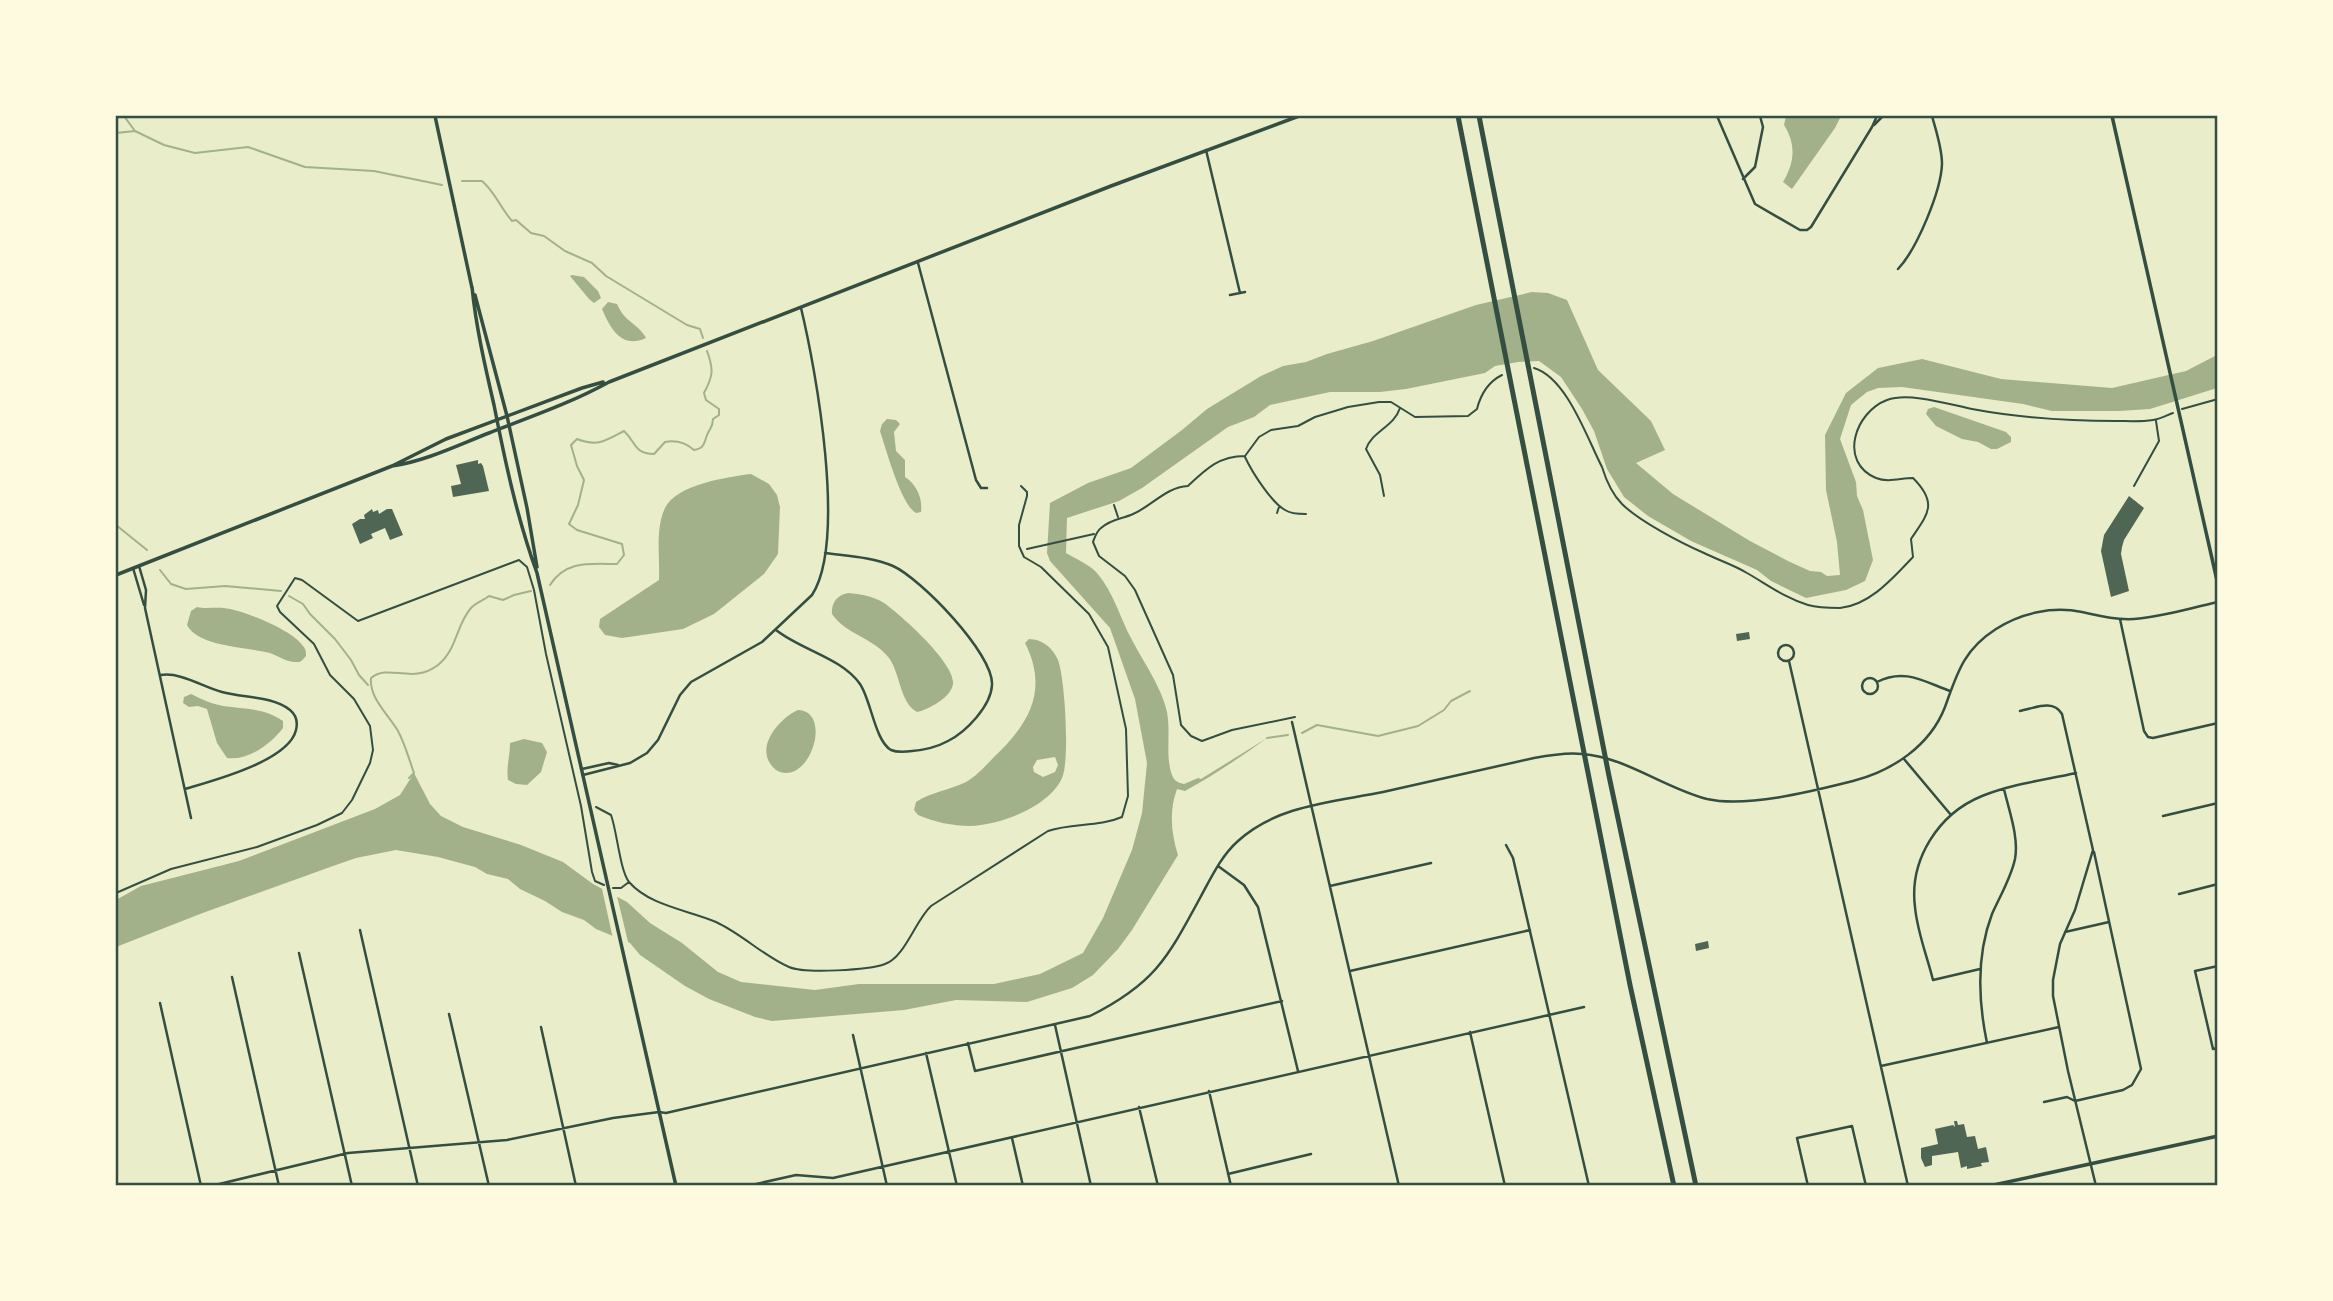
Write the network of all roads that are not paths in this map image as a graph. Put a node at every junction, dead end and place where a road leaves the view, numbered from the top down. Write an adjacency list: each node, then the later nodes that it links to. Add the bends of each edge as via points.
1 (435, 116): 16 (street)
2 (1299, 116): 12 (street)
3 (1458, 116): 127 (highway)
4 (1479, 116): 128 (highway, via 1609,776)
5 (1717, 116): 13 (street)
6 (1760, 116): 13 (street, via 1763,127 1755,167)
7 (1877, 116): 11 (street)
8 (1883, 116): 11 (street)
9 (1932, 116): 15 (street, via 1942,161 1937,192 1908,258)
10 (2112, 116): 32 (street)
11 (1872, 127): 13 (street, via 1807,230 1758,208)
12 (1206, 150): 14 (street); 18 (street)
13 (1743, 179)
14 (918, 263): 20 (street); 27 (street, via 976,480 981,488)
15 (1898, 268)
16 (472, 287): 22 (street); 23 (street)
17 (1245, 292): 18 (street)
18 (1240, 293): 19 (street)
19 (1230, 295)
20 (801, 308): 21 (street); 28 (street, via 827,468)
21 (609, 382): 22 (street); 24 (street)
22 (507, 416): 23 (street); 24 (street)
23 (497, 420): 25 (street); 26 (street)
24 (509, 426): 25 (street); 30 (street)
25 (499, 429): 26 (street); 30 (street)
26 (392, 466): 29 (street)
27 (987, 488)
28 (824, 553): 35 (street, via 815,590); 35 (street, via 885,563 905,573 961,627 989,667 992,687 986,703 950,740 895,752 882,740 866,695 854,677)
29 (136, 567): 31 (street); 37 (street, via 146,590 145,608)
30 (537, 573): 45 (street)
31 (116, 575)
32 (2217, 585)
33 (2217, 602): 34 (street)
34 (2120, 619): 39 (street, via 2067,610 2026,614 1994,631 1969,653); 42 (street, via 2148,737)
35 (776, 630): 44 (street, via 758,645 694,679 680,695 651,749 637,760)
36 (1789, 661): 36 (street, via 1794,650 1784,645 1778,656); 49 (street)
37 (161, 675): 48 (street); 48 (street, via 268,701 296,718 296,733 268,758 242,772)
38 (1877, 682): 38 (street, via 1865,680 1863,690 1874,693); 39 (street, via 1905,675)
39 (1950, 691): 43 (street, via 1936,725)
40 (2020, 711): 46 (street, via 2050,705 2058,708)
41 (1292, 722): 52 (street)
42 (2217, 723)
43 (1904, 759): 49 (street, via 1875,775); 53 (street)
44 (618, 765): 45 (street); 47 (street)
45 (582, 769): 47 (street)
46 (2076, 773): 50 (street); 57 (street)
47 (583, 775): 95 (street)
48 (185, 789): 55 (street)
49 (1817, 789): 52 (street, via 1747,801 1708,799 1623,764 1574,754 1534,758); 88 (street)
50 (2004, 789): 53 (street, via 1975,799); 69 (street, via 2016,842 2015,858 1992,916)
51 (2217, 803): 54 (street)
52 (1312, 806): 59 (street, via 1252,830); 61 (street)
53 (1951, 815): 69 (street, via 1932,837 1919,864 1916,918 1933,980)
54 (2163, 816)
55 (191, 818)
56 (1506, 845): 65 (street)
57 (2093, 850): 63 (street); 66 (street)
58 (1432, 863): 61 (street)
59 (1218, 866): 72 (street, via 1244,885 1258,907); 77 (street, via 1171,951 1145,981 1090,1016)
60 (2217, 884): 62 (street)
61 (1331, 886): 70 (street)
62 (2179, 894)
63 (2109, 922): 66 (street); 92 (street, via 2141,1069 2132,1085 2123,1090)
64 (360, 930): 101 (street)
65 (1530, 930): 70 (street); 76 (street)
66 (2065, 932): 79 (street, via 2053,980)
67 (299, 953): 103 (street)
68 (2217, 966): 84 (street, via 2195,971 2213,1049)
69 (1980, 969): 83 (street)
70 (1350, 971): 87 (street)
71 (232, 977): 107 (street)
72 (1282, 1001): 85 (street); 90 (street)
73 (160, 1003): 109 (street)
74 (1584, 1007): 76 (street)
75 (449, 1014): 100 (street)
76 (1549, 1014): 80 (street); 126 (street)
77 (1054, 1024): 82 (street); 85 (street)
78 (541, 1027): 97 (street)
79 (2059, 1027): 83 (street); 92 (street)
80 (1470, 1032): 87 (street); 125 (street)
81 (853, 1035): 89 (street)
82 (968, 1043): 85 (street, via 975,1071); 86 (street)
83 (1986, 1043): 88 (street)
84 (2217, 1048)
85 (1061, 1052): 96 (street)
86 (926, 1053): 89 (street); 102 (street)
87 (1369, 1055): 90 (street); 124 (street)
88 (1881, 1066): 131 (street)
89 (860, 1068): 95 (street); 106 (street)
90 (1298, 1071): 91 (street)
91 (1209, 1091): 94 (street); 108 (street)
92 (2075, 1101): 93 (street, via 2067,1097); 105 (street)
93 (2044, 1102)
94 (1139, 1107): 96 (street); 122 (street)
95 (659, 1112): 97 (street); 116 (street)
96 (1076, 1122): 99 (street); 121 (street)
97 (563, 1129): 100 (street); 115 (street)
98 (2217, 1136): 105 (street)
99 (1012, 1137): 102 (street); 120 (street)
100 (479, 1142): 101 (street); 114 (street)
101 (410, 1148): 103 (street); 113 (street)
102 (949, 1151): 106 (street); 119 (street)
103 (345, 1154): 107 (street); 112 (street)
104 (1311, 1154): 108 (street)
105 (2090, 1163): 132 (street); 133 (street)
106 (883, 1167): 117 (street, via 833,1178 796,1175); 118 (street)
107 (276, 1170): 110 (street); 111 (street)
108 (1228, 1174): 123 (street)
109 (201, 1185)
110 (211, 1185)
111 (279, 1185)
112 (352, 1185)
113 (418, 1185)
114 (489, 1185)
115 (576, 1185)
116 (676, 1185)
117 (747, 1185)
118 (887, 1185)
119 (957, 1185)
120 (1023, 1185)
121 (1091, 1185)
122 (1158, 1185)
123 (1230, 1185)
124 (1399, 1185)
125 (1505, 1185)
126 (1589, 1185)
127 (1674, 1185)
128 (1696, 1185)
129 (1808, 1185): 130 (street, via 1797,1138 1852,1126)
130 (1866, 1185)
131 (1908, 1185)
132 (1989, 1185)
133 (2095, 1185)

